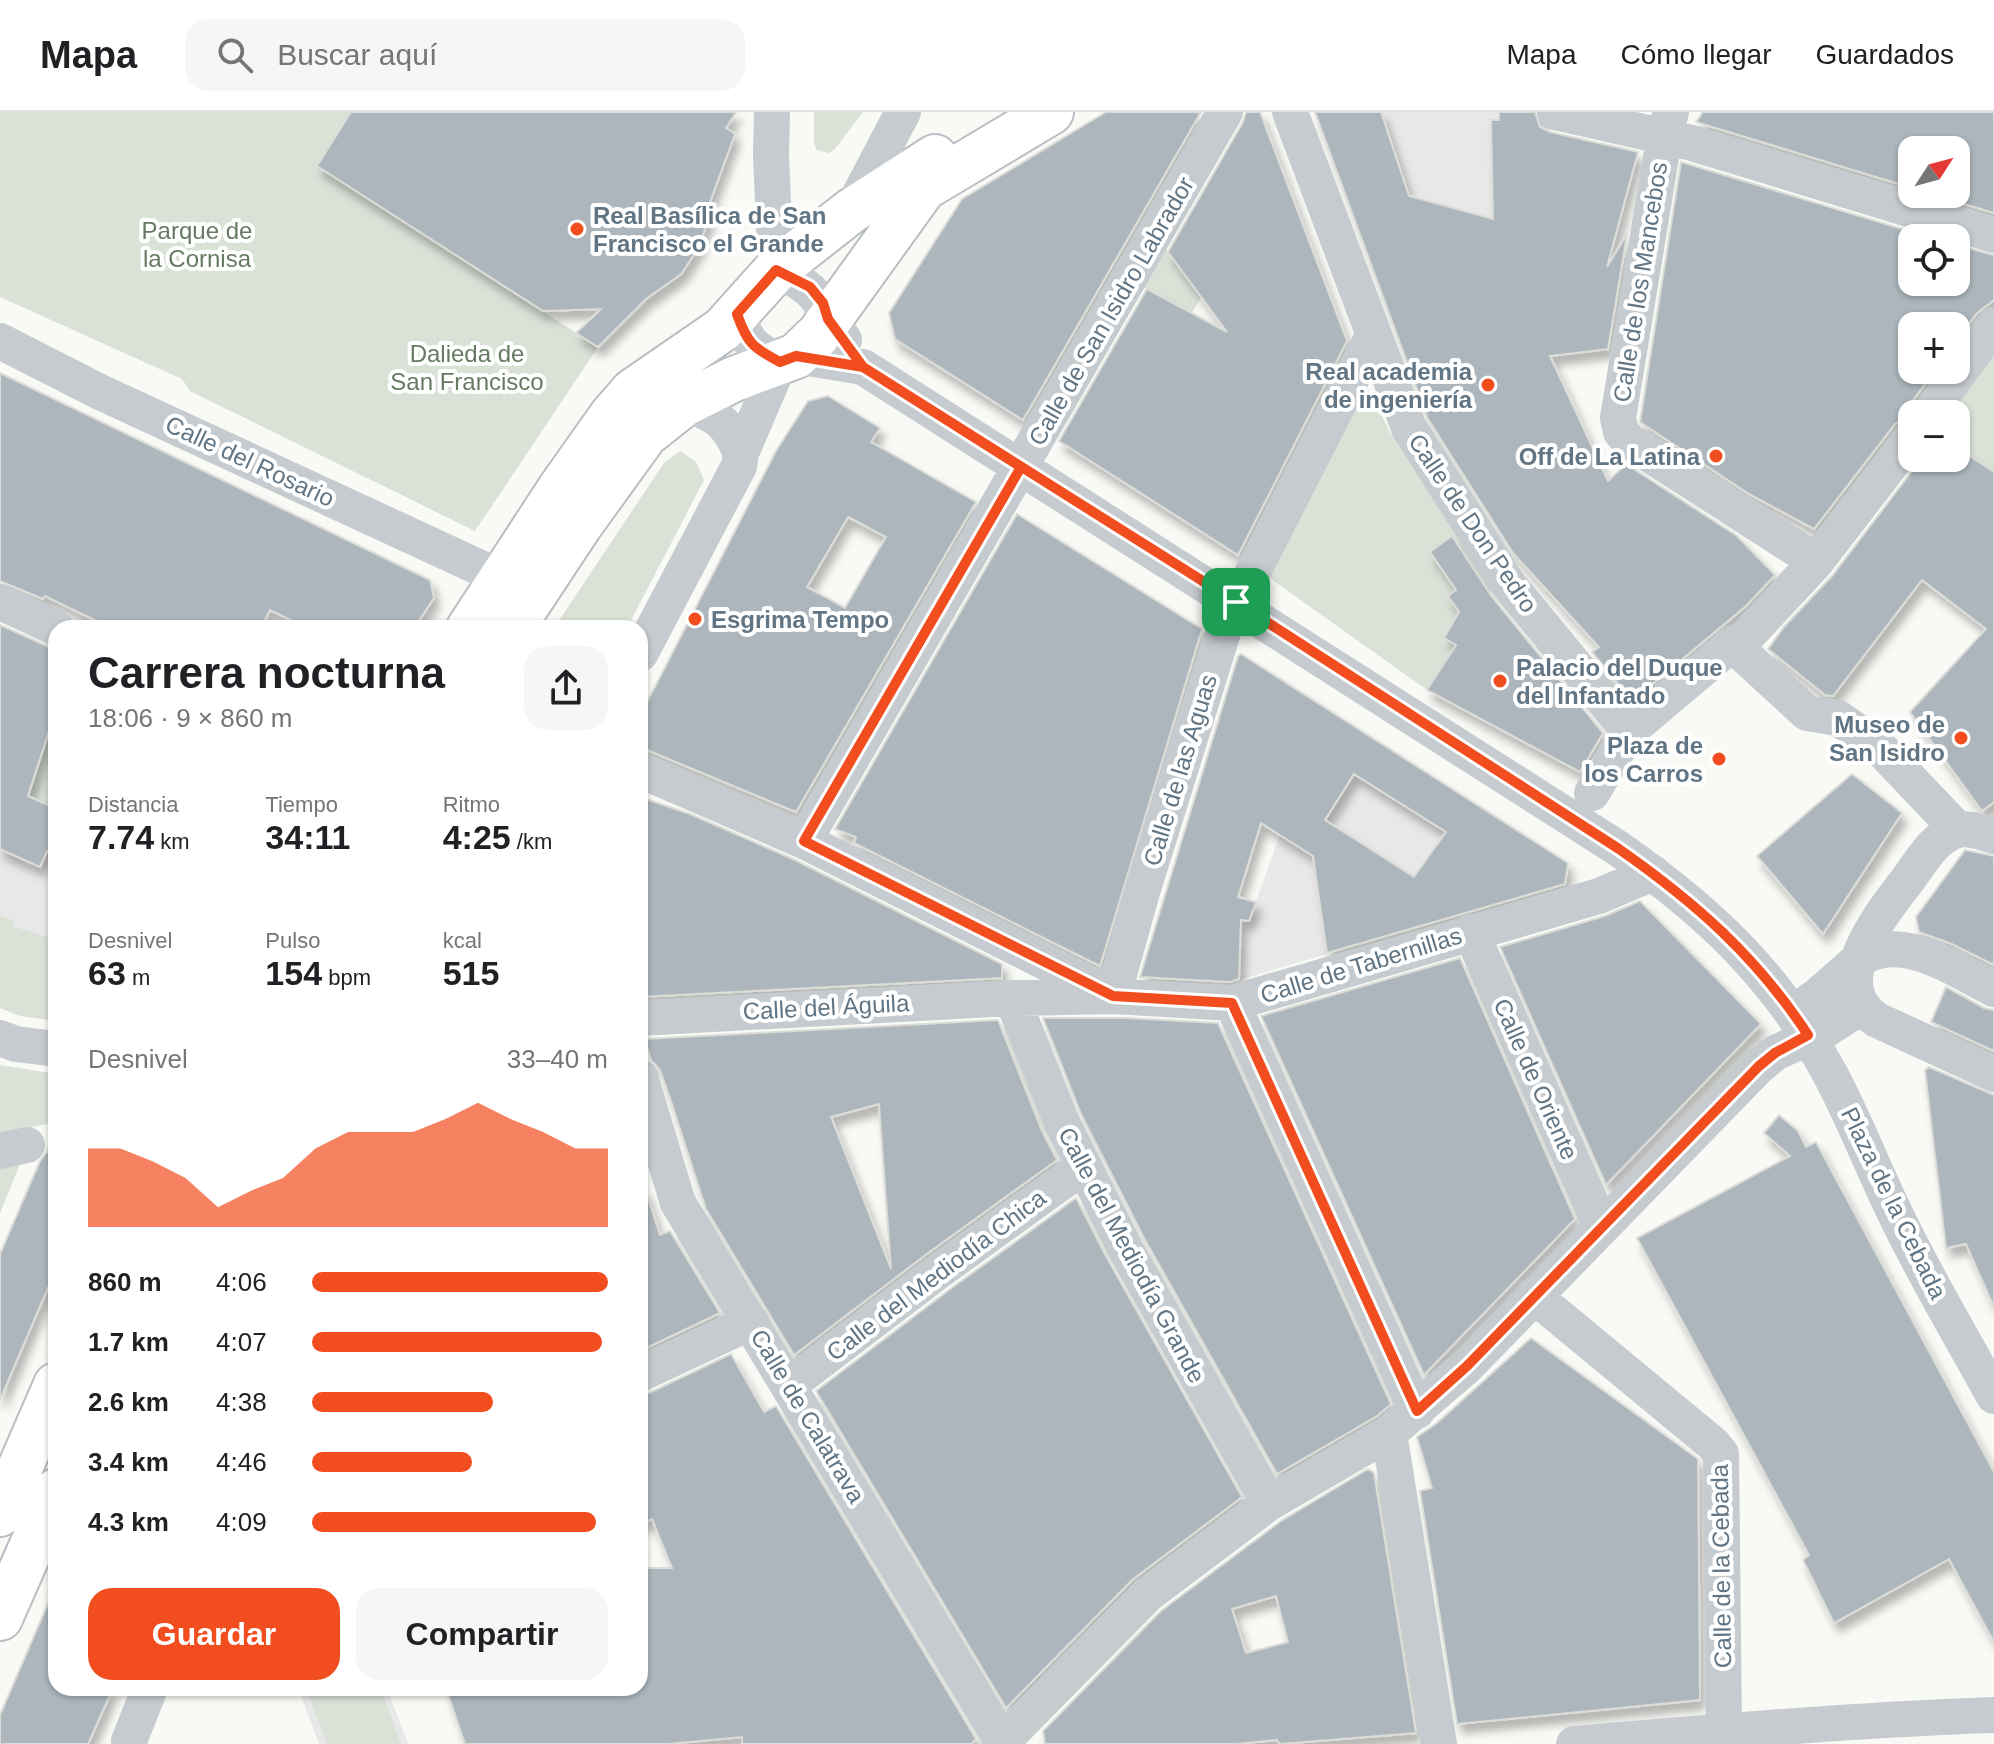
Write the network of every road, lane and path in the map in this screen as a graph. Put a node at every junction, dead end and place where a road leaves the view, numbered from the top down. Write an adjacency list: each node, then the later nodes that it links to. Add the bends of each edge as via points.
1 (772, 112): 12 (street)
2 (903, 112): 10 (street)
3 (1009, 112): 9 (main road)
4 (1051, 112): 9 (main road)
5 (1225, 112): 24 (street, Calle de San Isidro Labrador)
6 (1290, 112): 16 (street, Calle de Don Pedro)
7 (1555, 112): 8 (street)
8 (1668, 124): 11 (street); 25 (street, Calle de los Mancebos, via 1618,418 1621,432)
9 (918, 180): 10 (main road); 14 (main road)
10 (851, 211): 12 (main road)
11 (1994, 235)
12 (776, 270): 13 (main road); 14 (street, via 810,287)
13 (737, 314): 18 (street, via 755,350); 26 (main road, via 633,391)
14 (828, 319): 18 (main road, via 819,334); 19 (street)
15 (1994, 325): 20 (street)
16 (1373, 336): 28 (street, Calle de las Aguas); 34 (street, Calle de Don Pedro, via 1409,428 1471,530 1508,584)
17 (0, 341): 26 (street, Calle del Rosario)
18 (788, 359): 19 (street); 21 (main road); 22 (street)
19 (863, 367): 24 (street, Plaza de la Cebada)
20 (1939, 400)
21 (684, 404): 22 (street, via 712,413); 30 (main road, via 645,435)
22 (741, 453): 32 (street, via 739,466)
23 (1898, 453): 25 (street)
24 (1021, 467): 28 (street, Plaza de la Cebada); 38 (street, Calle de San Isidro Labrador)
25 (1809, 558): 33 (street)
26 (502, 578): 29 (main road)
27 (0, 602): 31 (street)
28 (1236, 602): 39 (street, Plaza de la Cebada); 43 (street, Calle de las Aguas)
29 (474, 620)
30 (517, 620)
31 (48, 624)
32 (648, 639)
33 (1739, 640): 34 (street); 37 (street, via 1807,713 1838,718)
34 (1629, 731): 36 (street)
35 (648, 773): 38 (street)
36 (1592, 793)
37 (1980, 827): 41 (street, via 1932,847 1872,927)
38 (804, 841): 43 (street)
39 (1653, 873): 40 (street, Calle de Tabernillas, via 1599,896); 48 (street, Plaza de la Cebada, via 1724,932 1769,980)
40 (1471, 932): 45 (street, Calle de Tabernillas); 54 (street, Calle de Oriente)
41 (1859, 960): 42 (street, via 1899,948); 46 (street, via 1856,990); 48 (street)
42 (1994, 989)
43 (1113, 996): 44 (street, Calle de Tabernillas); 45 (street, Calle de Tabernillas)
44 (1012, 998): 47 (street, Calle del Águila); 53 (street, Calle del Mediodía Grande)
45 (1232, 1003): 61 (street)
46 (1861, 1007): 48 (street, via 1825,1030); 51 (street, via 1877,1020)
47 (648, 1018)
48 (1800, 1024): 54 (street); 59 (street, Plaza de la Cebada)
49 (0, 1038): 50 (street)
50 (48, 1048)
51 (1994, 1074)
52 (648, 1104): 56 (street, Calle de Calatrava, via 678,1203)
53 (1084, 1166): 58 (street, Calle del Mediodía Chica); 63 (street, Calle del Mediodía Grande)
54 (1601, 1226): 55 (street)
55 (1534, 1296): 61 (street); 69 (street, Calle de la Cebada, via 1721,1454)
56 (751, 1322): 57 (street); 58 (street, Calle de Calatrava)
57 (648, 1370)
58 (789, 1385): 73 (street, Calle de Calatrava)
59 (1994, 1396)
60 (48, 1403): 65 (main road)
61 (1417, 1411): 62 (street)
62 (1389, 1433): 63 (street); 74 (street)
63 (1269, 1503): 73 (street, via 1147,1595)
64 (48, 1509): 66 (main road)
65 (0, 1514)
66 (0, 1618)
67 (147, 1696): 72 (street)
68 (1994, 1715): 70 (street)
69 (1724, 1731): 70 (street); 71 (street)
70 (1896, 1731)
71 (1679, 1738): 75 (street)
72 (129, 1741)
73 (1001, 1743)
74 (1439, 1744)
75 (1574, 1744)

